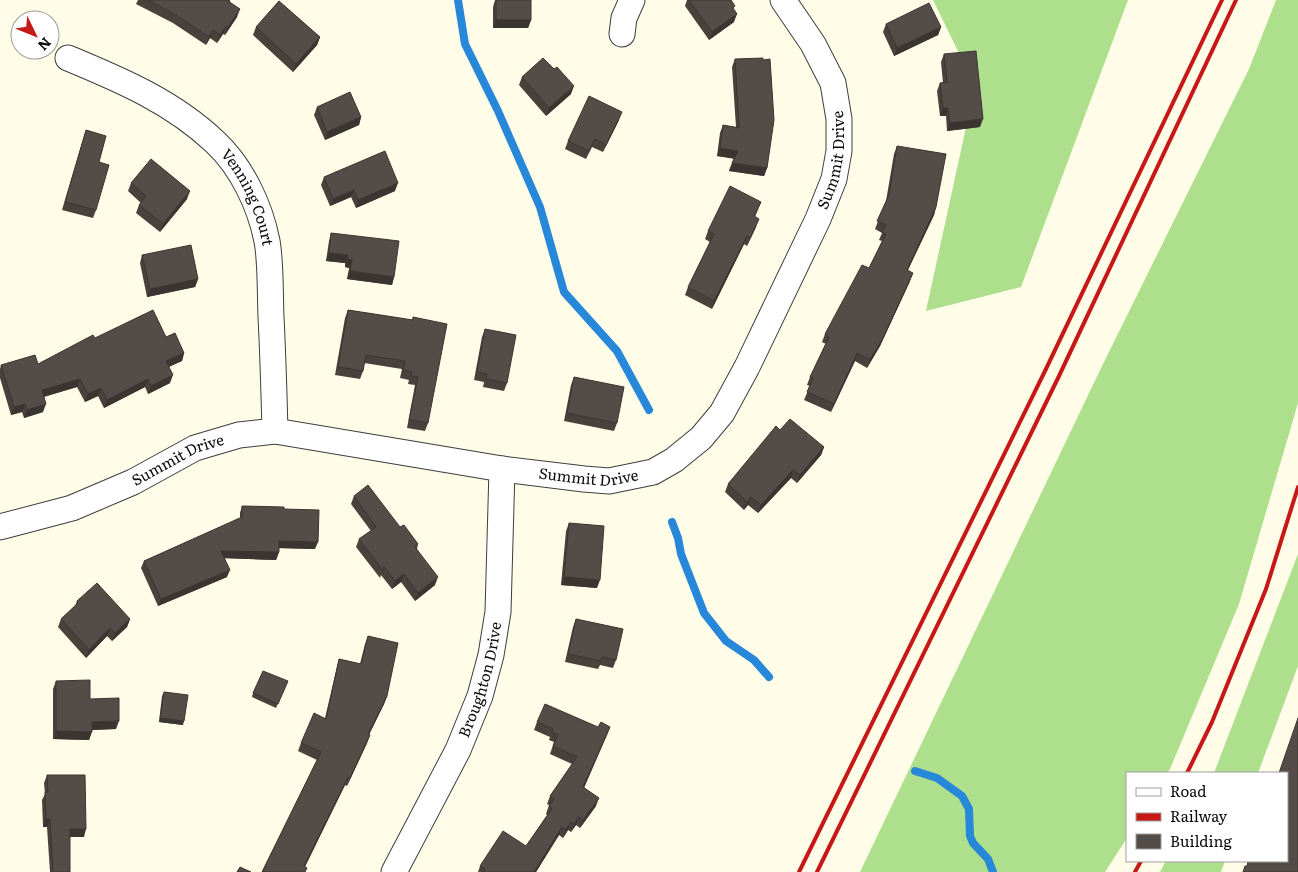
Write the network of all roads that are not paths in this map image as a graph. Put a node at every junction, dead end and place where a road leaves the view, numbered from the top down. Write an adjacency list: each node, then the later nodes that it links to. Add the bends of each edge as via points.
1 (632, 0): 3 (street, via 624,18)
2 (783, 0): 6 (street, Summit Drive, via 813,44 833,83 839,119 839,151 834,179 818,219 722,413 701,438 674,460 652,472 610,481)
3 (622, 34)
4 (68, 58): 5 (street, Venning Court, via 159,99 190,121 216,143 248,186 267,242)
5 (274, 431): 6 (street, Summit Drive); 7 (street, Summit Drive, via 239,435 195,448 133,482 72,508)
6 (502, 469): 8 (street, Broughton Drive, via 498,612 491,655 480,696 458,750)
7 (0, 527)
8 (394, 872)

